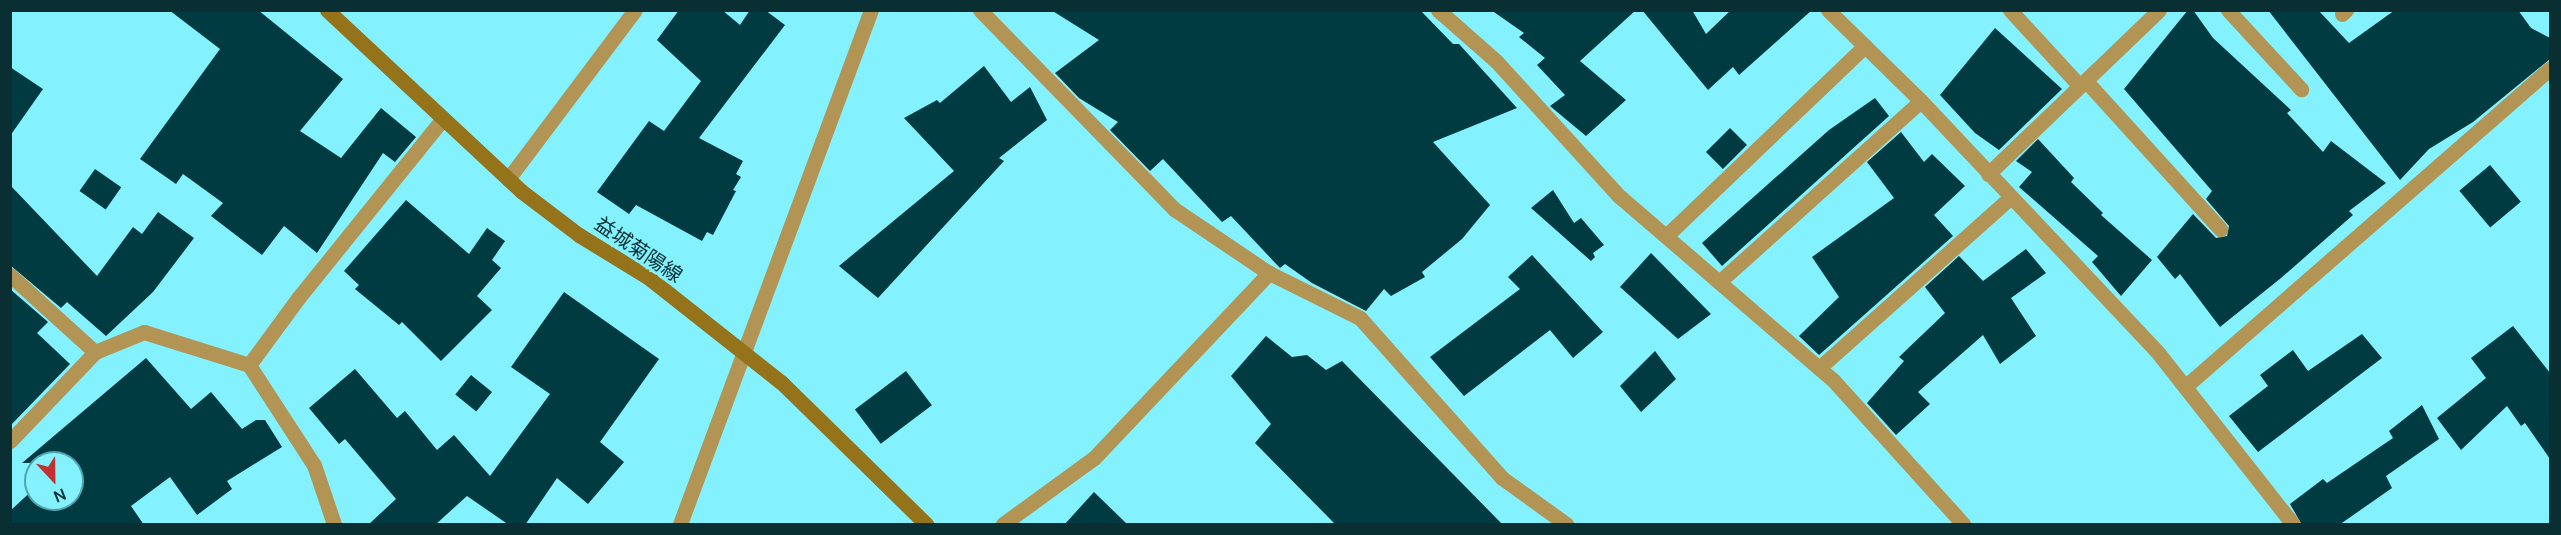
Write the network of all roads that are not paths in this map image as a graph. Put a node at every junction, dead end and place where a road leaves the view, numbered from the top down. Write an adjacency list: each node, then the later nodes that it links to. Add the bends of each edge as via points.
1 (327, 10): 15 (main road, 益城菊陽線)
2 (635, 10): 17 (street)
3 (871, 10): 24 (street)
4 (980, 10): 21 (street, via 1174,208)
5 (1438, 10): 20 (street, via 1496,62 1619,196)
6 (1828, 10): 10 (street)
7 (2010, 10): 12 (street)
8 (2159, 10): 12 (street)
9 (2228, 10): 13 (street)
10 (1865, 46): 14 (street); 20 (street)
11 (2550, 68): 28 (street)
12 (2083, 83): 16 (street); 19 (street)
13 (2301, 89)
14 (1921, 101): 16 (street); 23 (street)
15 (442, 120): 17 (main road, 益城菊陽線); 26 (street)
16 (1988, 174): 18 (street)
17 (508, 178): 24 (main road, 益城菊陽線, via 579,235 649,278)
18 (2010, 198): 27 (street); 28 (street)
19 (2220, 229)
20 (1666, 236): 23 (street)
21 (1269, 273): 33 (street, via 1094,458); 34 (street, via 1360,318 1502,478)
22 (10, 276): 25 (street)
23 (1719, 282): 27 (street)
24 (742, 351): 31 (street); 32 (main road, 益城菊陽線, via 782,383)
25 (95, 352): 26 (street, via 144,332); 29 (street)
26 (249, 365): 30 (street, via 314,465)
27 (1819, 368): 35 (street)
28 (2187, 385): 36 (street)
29 (10, 441)
30 (334, 525)
31 (680, 525)
32 (926, 525)
33 (1003, 525)
34 (1566, 525)
35 (1963, 525)
36 (2293, 525)

